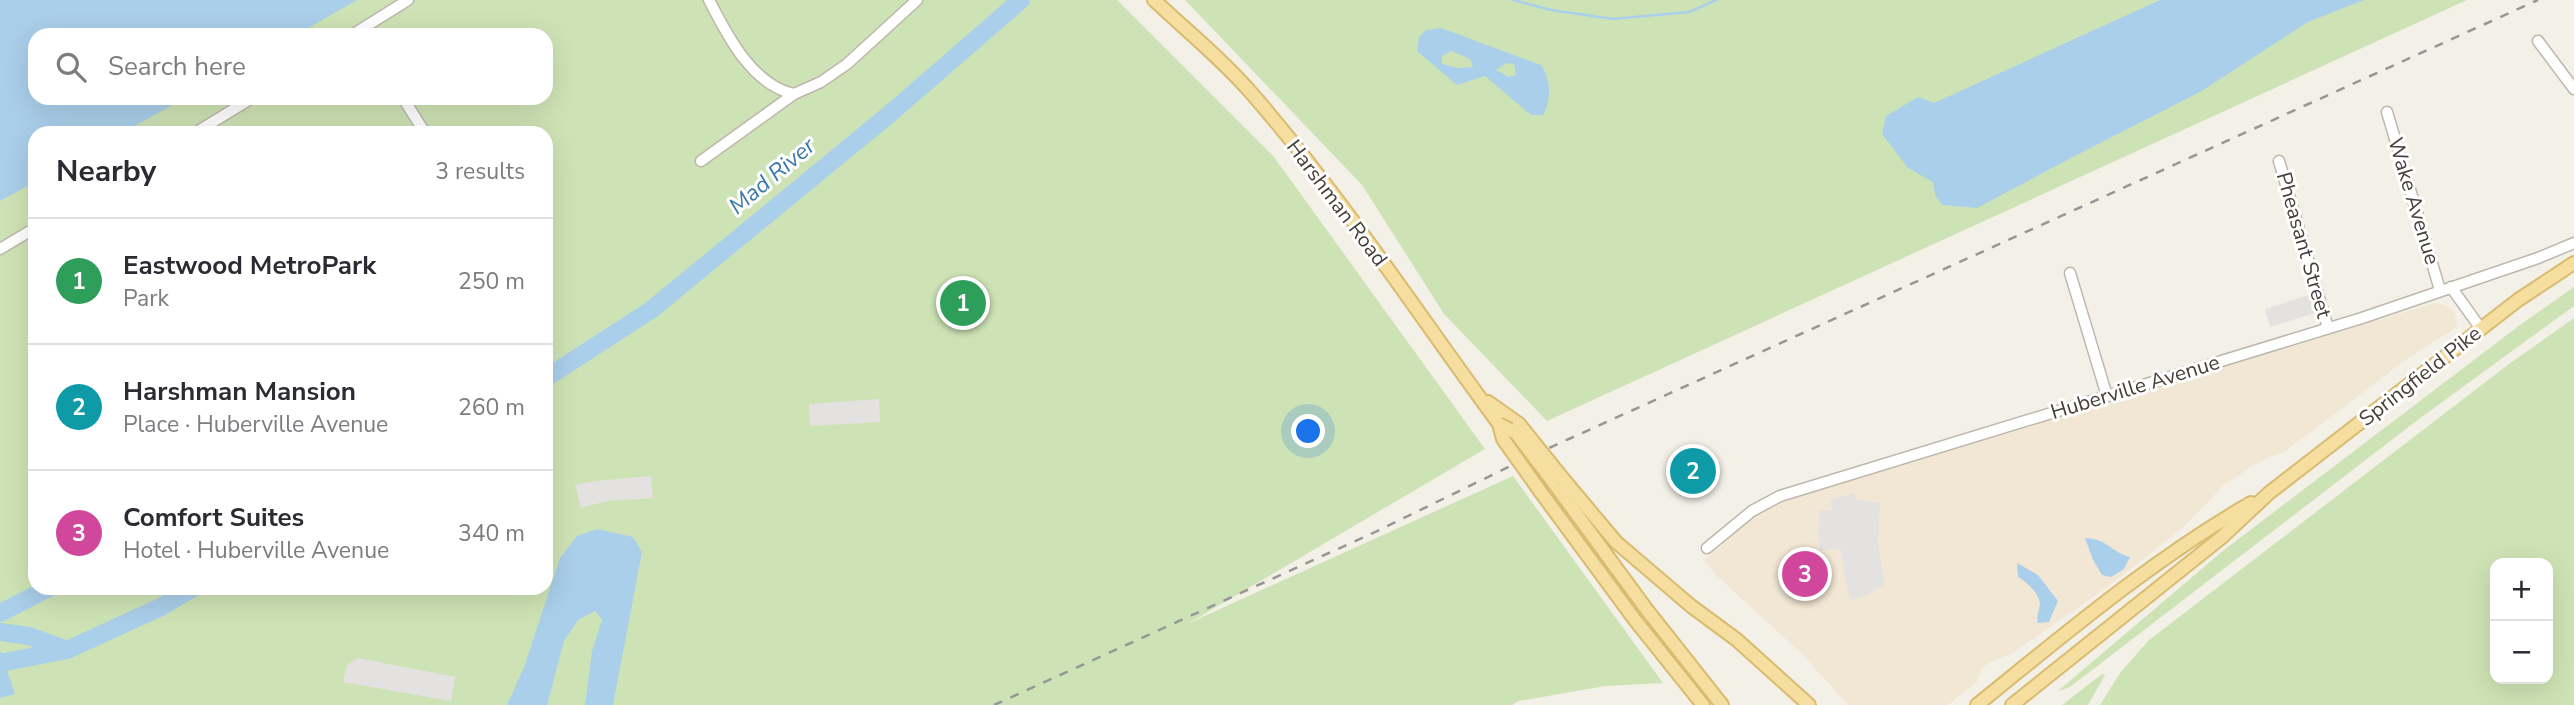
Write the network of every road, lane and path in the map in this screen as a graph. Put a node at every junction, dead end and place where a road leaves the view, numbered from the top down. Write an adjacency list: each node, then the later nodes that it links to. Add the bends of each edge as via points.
1 (408, 0): 5 (street)
2 (709, 0): 8 (street, via 743,56 780,90)
3 (917, 0): 8 (street, via 847,64)
4 (1154, 0): 25 (main road, Harshman Road, via 1275,122)
5 (363, 28)
6 (2538, 41): 7 (street)
7 (2574, 89)
8 (794, 94): 14 (street)
9 (241, 105): 12 (street)
10 (407, 105): 13 (street)
11 (2387, 112): 22 (street, Wake Avenue)
12 (206, 126)
13 (421, 126)
14 (701, 161)
15 (2279, 161): 23 (street, Pheasant Street)
16 (28, 233): 18 (street)
17 (2574, 243): 21 (street, Huberville Avenue)
18 (0, 248)
19 (2574, 263): 24 (main road, Springfield Pike)
20 (2070, 273): 26 (street)
21 (2451, 286): 22 (street, Huberville Avenue); 24 (street, Wake Avenue)
22 (2440, 290): 23 (street, Huberville Avenue)
23 (2328, 328): 26 (street, Huberville Avenue)
24 (2481, 329): 29 (main road, Springfield Pike)
25 (1478, 395): 27 (main road, Harshman Road); 28 (main road, bridge, via 1519,424)
26 (2107, 396): 30 (street, Huberville Avenue, via 1780,496 1752,511)
27 (1499, 424): 28 (main road, Harshman Road, bridge, via 1516,433); 31 (main road, Harshman Road, bridge, via 1503,439 1540,491)
28 (1559, 481): 32 (main road, Harshman Road, via 1647,611); 33 (main road, via 1616,542 1737,639)
29 (2269, 493): 34 (main road, Springfield Pike, via 2213,525 2096,609); 35 (main road, Springfield Pike, via 2222,537)
30 (1707, 548)
31 (1703, 705)
32 (1722, 705)
33 (1809, 705)
34 (1977, 705)
35 (2012, 705)

